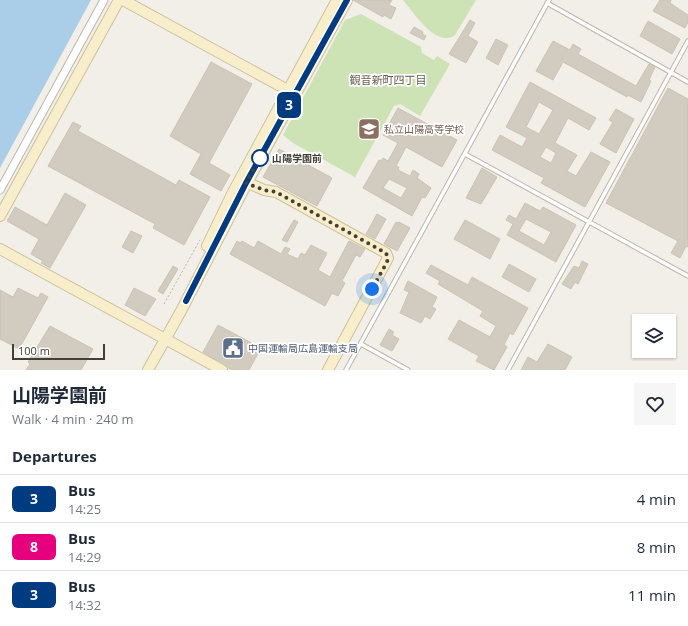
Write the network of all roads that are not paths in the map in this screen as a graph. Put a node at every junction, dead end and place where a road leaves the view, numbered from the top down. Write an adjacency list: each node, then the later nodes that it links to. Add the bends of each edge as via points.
1 (104, 0): 13 (street)
2 (119, 0): 14 (street)
3 (123, 0): 10 (street)
4 (337, 0): 10 (street)
5 (347, 0): 10 (street)
6 (548, 2): 8 (lane); 11 (lane)
7 (688, 41): 8 (lane)
8 (671, 72): 9 (lane); 15 (lane)
9 (688, 82)
10 (292, 92): 12 (street)
11 (465, 154): 15 (lane); 19 (lane)
12 (243, 181): 18 (street); 22 (street, via 276,192 386,253 388,258)
13 (0, 190)
14 (0, 216)
15 (589, 222): 17 (lane); 25 (lane)
16 (0, 249): 18 (street)
17 (688, 276)
18 (164, 338): 20 (street); 21 (street)
19 (361, 344): 23 (lane); 24 (lane)
20 (148, 370)
21 (222, 370)
22 (328, 370)
23 (346, 370)
24 (408, 370)
25 (508, 370)

